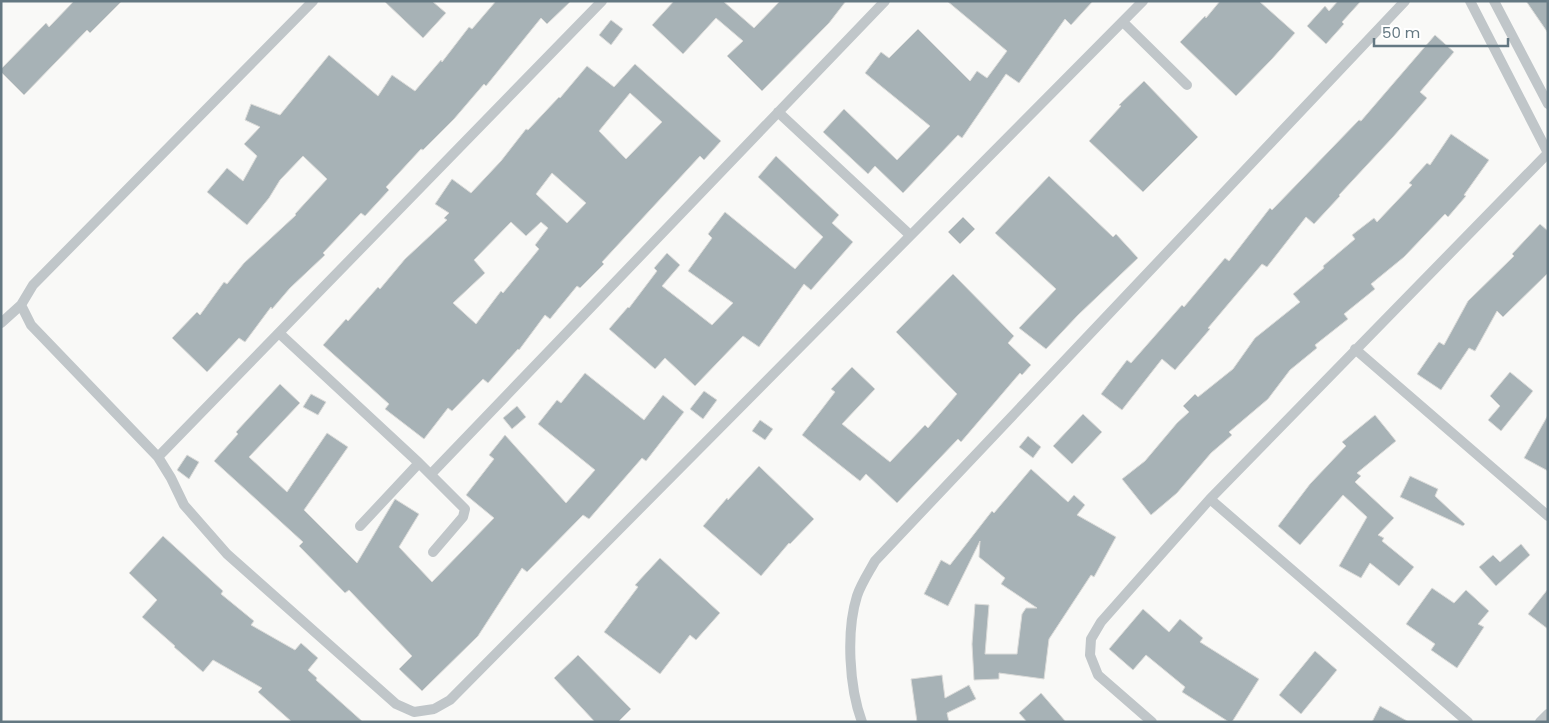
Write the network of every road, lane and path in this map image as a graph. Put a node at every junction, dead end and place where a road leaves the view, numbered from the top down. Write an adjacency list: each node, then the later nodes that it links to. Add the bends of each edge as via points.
1 (313, 1): 14 (lane, via 33,285)
2 (602, 1): 16 (lane)
3 (885, 1): 11 (lane)
4 (1143, 1): 8 (lane)
5 (1405, 1): 26 (lane, via 875,561 857,595 850,632 851,672)
6 (1470, 1): 12 (lane)
7 (1494, 1): 10 (lane)
8 (1123, 22): 9 (lane); 13 (lane)
9 (1187, 84)
10 (1548, 104)
11 (778, 112): 13 (lane); 20 (lane)
12 (1548, 153): 17 (lane)
13 (910, 235): 18 (lane, via 450,700 434,709 414,712 396,704 227,554 184,505)
14 (21, 305): 15 (lane); 18 (lane, via 31,325)
15 (1, 323)
16 (279, 333): 18 (lane); 19 (lane)
17 (1355, 349): 21 (lane); 22 (lane)
18 (158, 457)
19 (420, 463): 20 (lane); 23 (lane)
20 (431, 474): 24 (lane, via 465,509 463,517)
21 (1210, 500): 27 (lane, via 1101,622 1092,639 1090,656 1098,674); 28 (lane)
22 (1548, 516)
23 (360, 526)
24 (434, 552)
25 (1548, 714): 29 (lane)
26 (862, 722)
27 (1152, 722)
28 (1468, 722)
29 (1540, 722)

